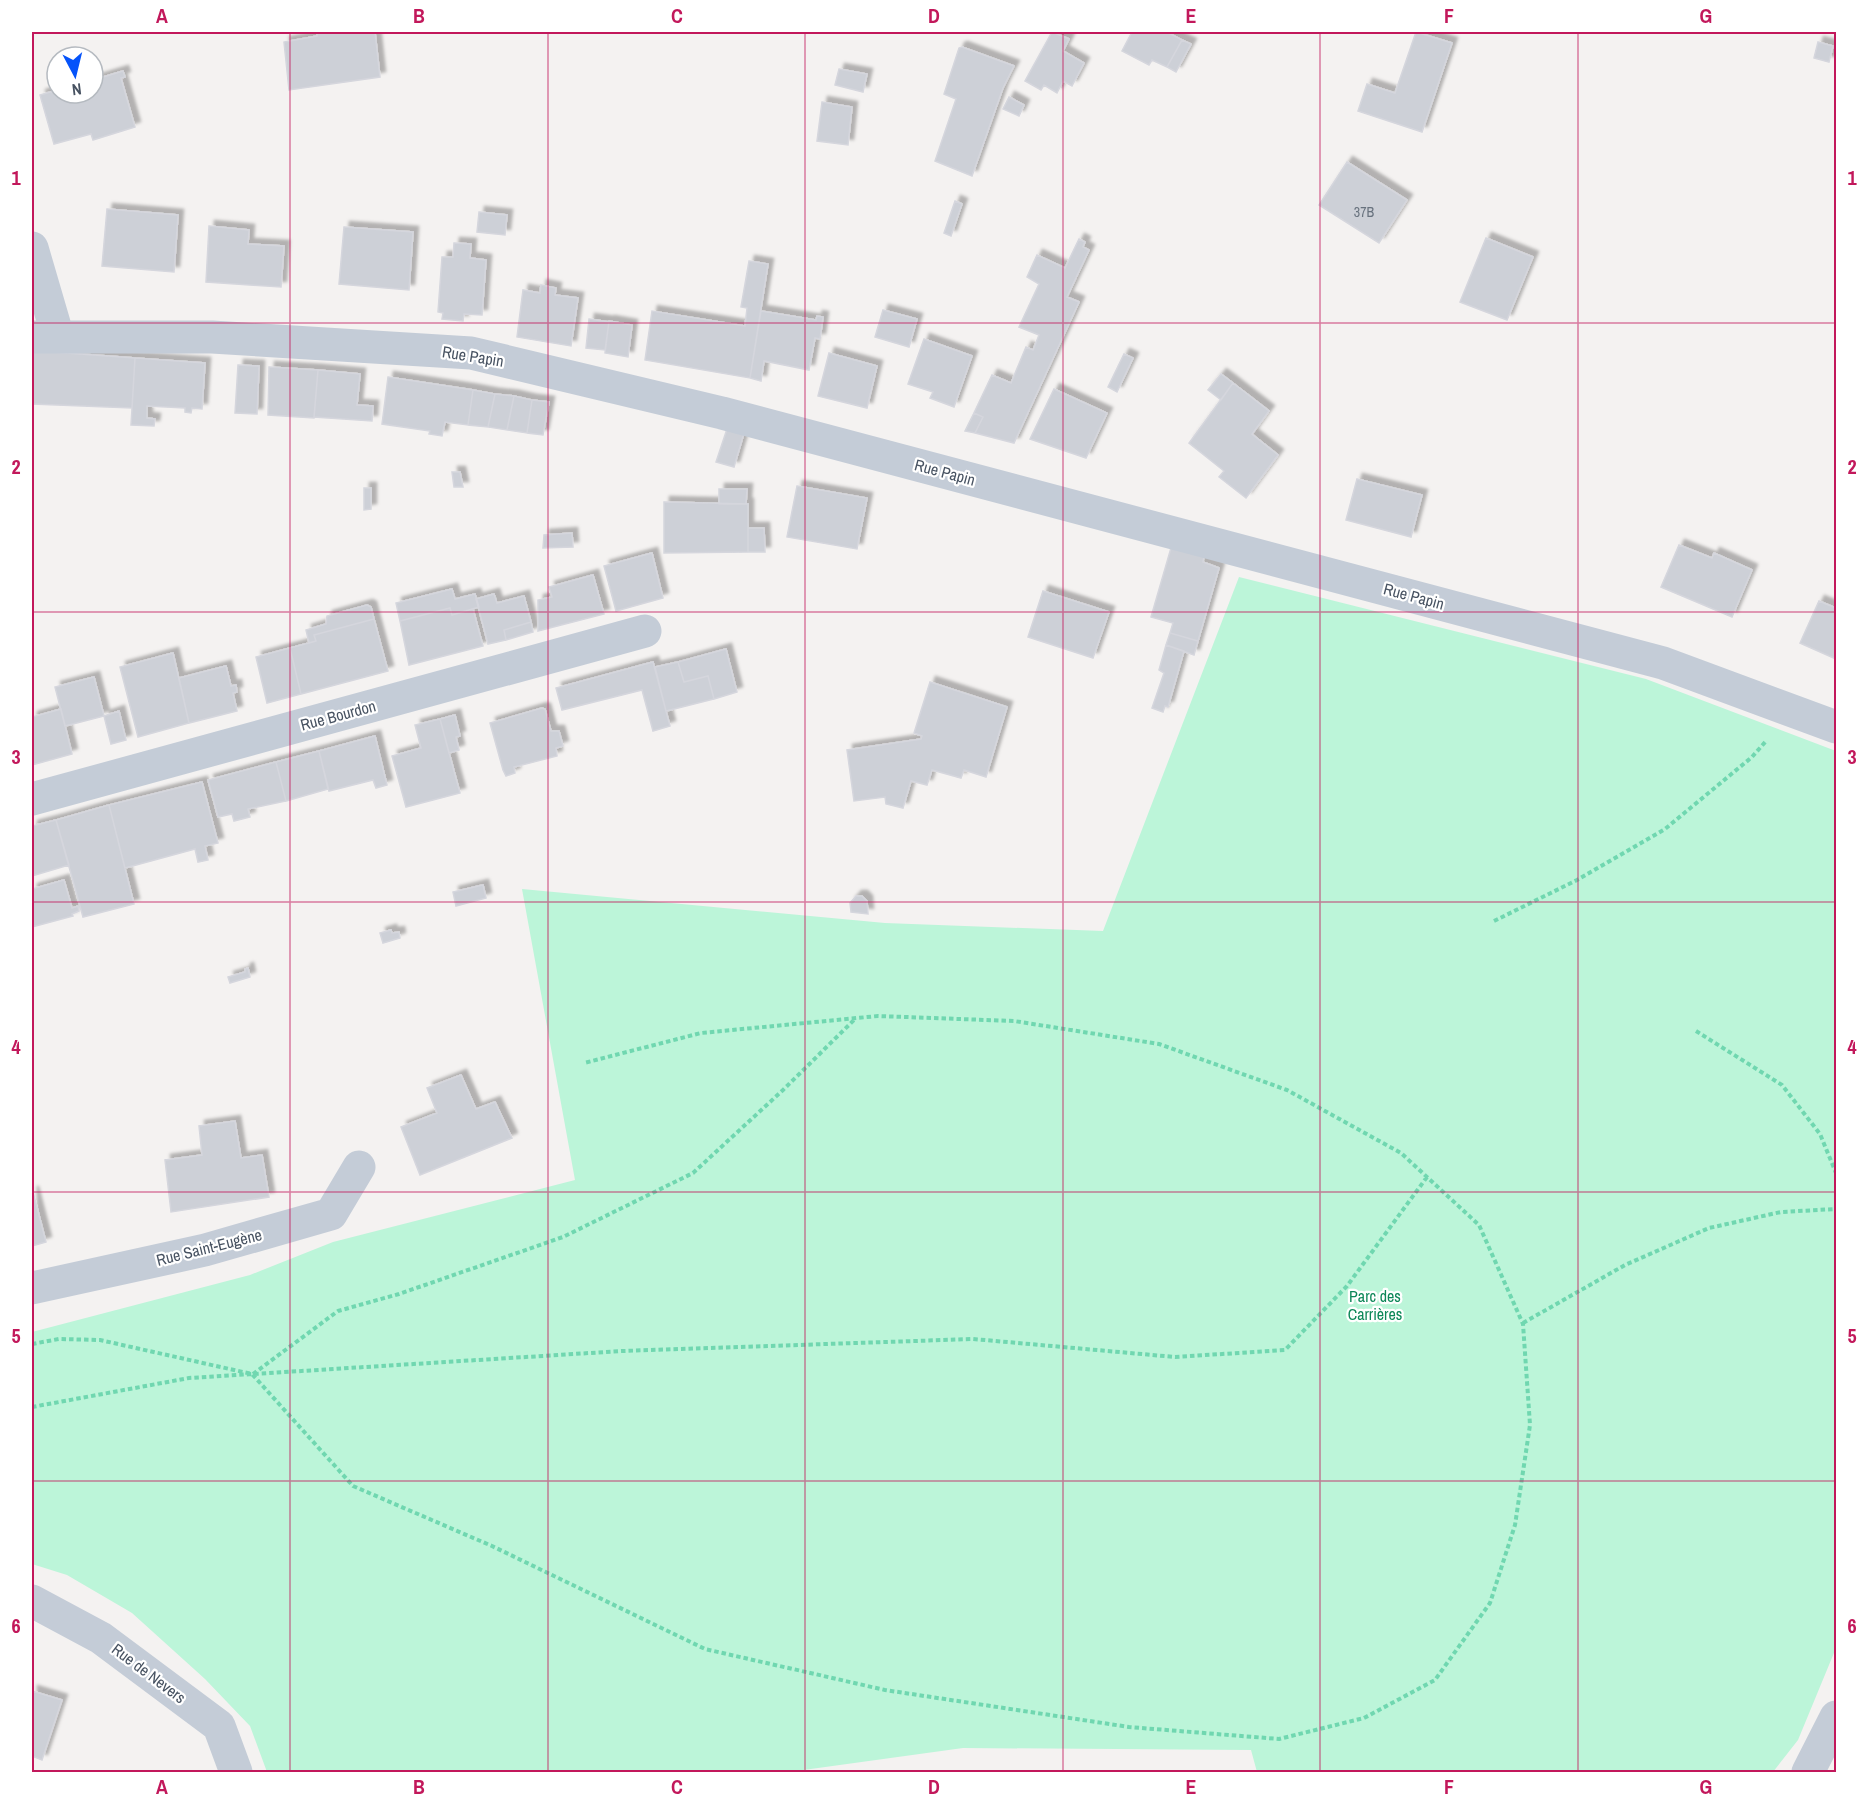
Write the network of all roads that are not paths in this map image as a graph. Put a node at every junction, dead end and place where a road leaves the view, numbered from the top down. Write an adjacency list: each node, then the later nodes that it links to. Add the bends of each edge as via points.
1 (32, 248): 2 (street)
2 (45, 337): 4 (street, Rue Papin, via 212,337 471,353 722,412 1663,663)
3 (645, 631): 5 (street, Rue Bourdon)
4 (1836, 727)
5 (32, 799)
6 (359, 1167): 7 (street, Rue Saint-Eugène, via 331,1214 205,1250)
7 (32, 1288)
8 (32, 1601): 10 (street, Rue de Nevers, via 101,1638 219,1726)
9 (1836, 1717): 11 (street)
10 (236, 1773)
11 (1808, 1773)

